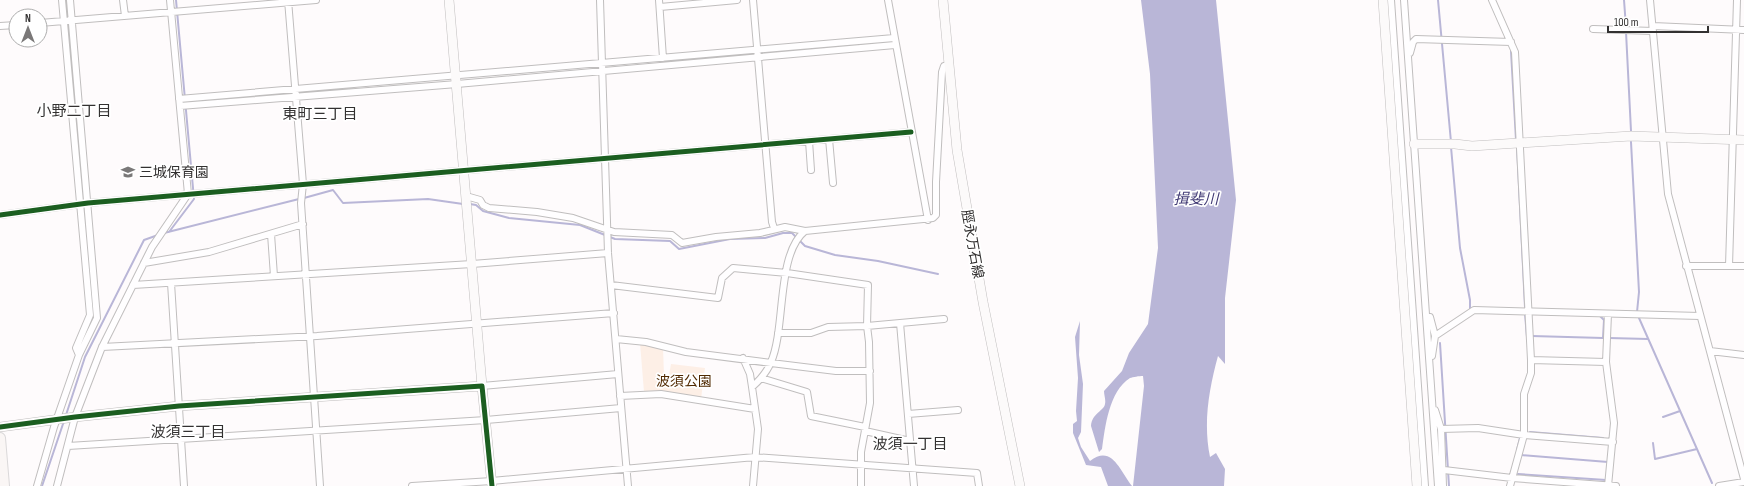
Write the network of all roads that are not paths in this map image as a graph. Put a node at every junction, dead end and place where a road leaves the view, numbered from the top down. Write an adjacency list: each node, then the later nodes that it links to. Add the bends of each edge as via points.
1 (62, 0): 24 (street)
2 (70, 0): 23 (street)
3 (123, 0): 22 (street)
4 (170, 0): 21 (street)
5 (316, 0): 19 (street)
6 (449, 0): 40 (street)
7 (600, 0): 37 (street)
8 (659, 0): 20 (street)
9 (737, 0): 20 (street)
10 (753, 0): 33 (street)
11 (888, 0): 30 (street)
12 (943, 0): 38 (street, 脛永万石線)
13 (1383, 0): 151 (street)
14 (1391, 0): 152 (street)
15 (1404, 0): 34 (street)
16 (1492, 0): 31 (street)
17 (1650, 0): 26 (street)
18 (1737, 0): 28 (street)
19 (288, 1): 21 (street); 41 (street)
20 (660, 7): 36 (street)
21 (171, 12): 22 (street); 43 (street)
22 (124, 16): 23 (street)
23 (72, 20): 24 (street); 61 (street)
24 (64, 21): 25 (street); 62 (street)
25 (48, 22)
26 (1653, 28): 27 (street); 28 (street); 46 (street)
27 (1593, 29)
28 (1736, 30): 29 (street); 48 (street)
29 (1744, 30)
30 (894, 38): 32 (street); 33 (street)
31 (1511, 42): 34 (street, via 1416,39); 51 (street, via 1515,52)
32 (895, 45): 35 (street); 45 (street)
33 (758, 50): 35 (street); 36 (street)
34 (1408, 53): 53 (street)
35 (758, 57): 39 (street); 52 (street)
36 (663, 58): 37 (street)
37 (602, 62): 39 (street); 40 (street)
38 (950, 65): 64 (street, via 944,66 942,72 936,215); 150 (street, 脛永万石線, via 960,166 984,309)
39 (602, 70): 40 (street); 54 (street)
40 (456, 80): 41 (street); 42 (street); 55 (street)
41 (295, 88): 42 (street); 43 (street)
42 (296, 97): 44 (street); 58 (street)
43 (179, 99): 44 (street)
44 (180, 106): 59 (street)
45 (911, 132): 47 (street); 64 (street)
46 (1663, 136): 48 (street); 51 (street); 73 (street, via 1668,194)
47 (829, 139): 50 (street); 57 (street)
48 (1733, 139): 49 (street); 74 (street)
49 (1744, 140)
50 (809, 141): 52 (street); 56 (street)
51 (1519, 143): 53 (street, via 1472,146); 83 (street)
52 (766, 144): 54 (street); 66 (street)
53 (1414, 144): 82 (street)
54 (605, 158): 55 (street); 67 (street)
55 (464, 170): 58 (street); 60 (street)
56 (811, 170)
57 (833, 183)
58 (303, 184): 59 (street); 65 (street)
59 (188, 194): 61 (street); 71 (street)
60 (466, 196): 67 (street, via 480,200 489,208 573,218); 72 (street)
61 (88, 203): 62 (street); 98 (street, via 97,318)
62 (80, 204): 63 (street); 98 (street, via 90,315 76,348)
63 (0, 215)
64 (928, 220): 68 (street)
65 (303, 224): 69 (street); 77 (street)
66 (774, 228): 67 (street, via 760,233 682,243 672,235); 68 (street, via 785,227)
67 (607, 230): 70 (street)
68 (805, 231): 76 (street, via 800,235 788,259)
69 (271, 234): 71 (street, via 209,252); 78 (street)
70 (608, 253): 72 (street); 81 (street)
71 (144, 263): 80 (street)
72 (472, 264): 77 (street); 89 (street)
73 (1686, 266): 74 (street); 86 (street)
74 (1729, 266): 75 (street)
75 (1744, 266)
76 (787, 273): 81 (street, via 733,268 722,278 718,298); 90 (street, via 868,286); 91 (street)
77 (306, 274): 78 (street); 92 (street)
78 (274, 276): 79 (street)
79 (171, 283): 80 (street); 95 (street)
80 (133, 285): 96 (street)
81 (611, 285): 84 (street)
82 (1426, 306): 93 (street); 104 (street)
83 (1528, 311): 85 (street); 93 (street, via 1474,310); 101 (street)
84 (614, 313): 89 (street); 94 (street)
85 (1608, 314): 86 (street); 102 (street)
86 (1700, 316): 97 (street)
87 (944, 319): 88 (street)
88 (900, 323): 90 (street); 117 (street)
89 (477, 325): 92 (street); 108 (street)
90 (867, 326): 91 (street, via 828,327 811,333); 105 (street)
91 (778, 333): 103 (street)
92 (310, 335): 95 (street); 111 (street)
93 (1436, 336): 104 (street)
94 (616, 339): 100 (street, via 646,342 686,352); 106 (street)
95 (175, 344): 96 (street); 113 (street)
96 (102, 347): 118 (street)
97 (1710, 351): 99 (street); 137 (street)
98 (79, 355): 119 (street)
99 (1744, 355)
100 (743, 358): 103 (street); 109 (street)
101 (1531, 360): 102 (street); 125 (street, via 1531,373 1524,394)
102 (1606, 362): 129 (street, via 1614,424)
103 (771, 363): 105 (street, via 836,371); 107 (street)
104 (1430, 368): 112 (street)
105 (870, 372): 122 (street, via 870,403)
106 (618, 374): 108 (street); 110 (street)
107 (761, 378): 109 (street); 122 (street, via 807,392 811,416)
108 (482, 386): 111 (street); 120 (street)
109 (752, 387): 115 (street)
110 (620, 396): 114 (street); 115 (street, via 661,394)
111 (315, 397): 113 (street); 124 (street)
112 (1432, 400): 123 (street); 153 (street)
113 (179, 406): 118 (street); 127 (street)
114 (621, 408): 120 (street); 133 (street)
115 (755, 409): 131 (street, via 758,429)
116 (958, 410): 117 (street)
117 (908, 414): 128 (street)
118 (75, 417): 119 (street); 130 (street)
119 (57, 420): 121 (street); 140 (street)
120 (486, 420): 124 (street); 138 (street)
121 (0, 427)
122 (865, 429): 128 (street); 132 (street)
123 (1441, 429): 125 (street, via 1478,428); 135 (street)
124 (317, 430): 127 (street); 143 (street)
125 (1524, 435): 129 (street); 136 (street)
126 (0, 438): 139 (main road)
127 (181, 440): 130 (street); 142 (street)
128 (910, 441): 134 (street)
129 (1612, 442): 156 (street)
130 (68, 446): 141 (street)
131 (755, 457): 132 (street); 133 (street); 146 (street)
132 (860, 465): 134 (street); 147 (street)
133 (626, 469): 138 (street); 145 (street)
134 (913, 469): 148 (street); 149 (street, via 977,473)
135 (1444, 470): 136 (street); 154 (street)
136 (1512, 478): 155 (street); 156 (street)
137 (1744, 481): 158 (street)
138 (492, 484): 144 (street)
139 (4, 486)
140 (37, 486)
141 (57, 486)
142 (184, 486)
143 (320, 486)
144 (412, 486)
145 (628, 486)
146 (753, 486)
147 (861, 486)
148 (914, 486)
149 (979, 486)
150 (1020, 486)
151 (1417, 486)
152 (1425, 486)
153 (1438, 486)
154 (1443, 486)
155 (1510, 486)
156 (1608, 486): 157 (street)
157 (1616, 486)
158 (1719, 486)

